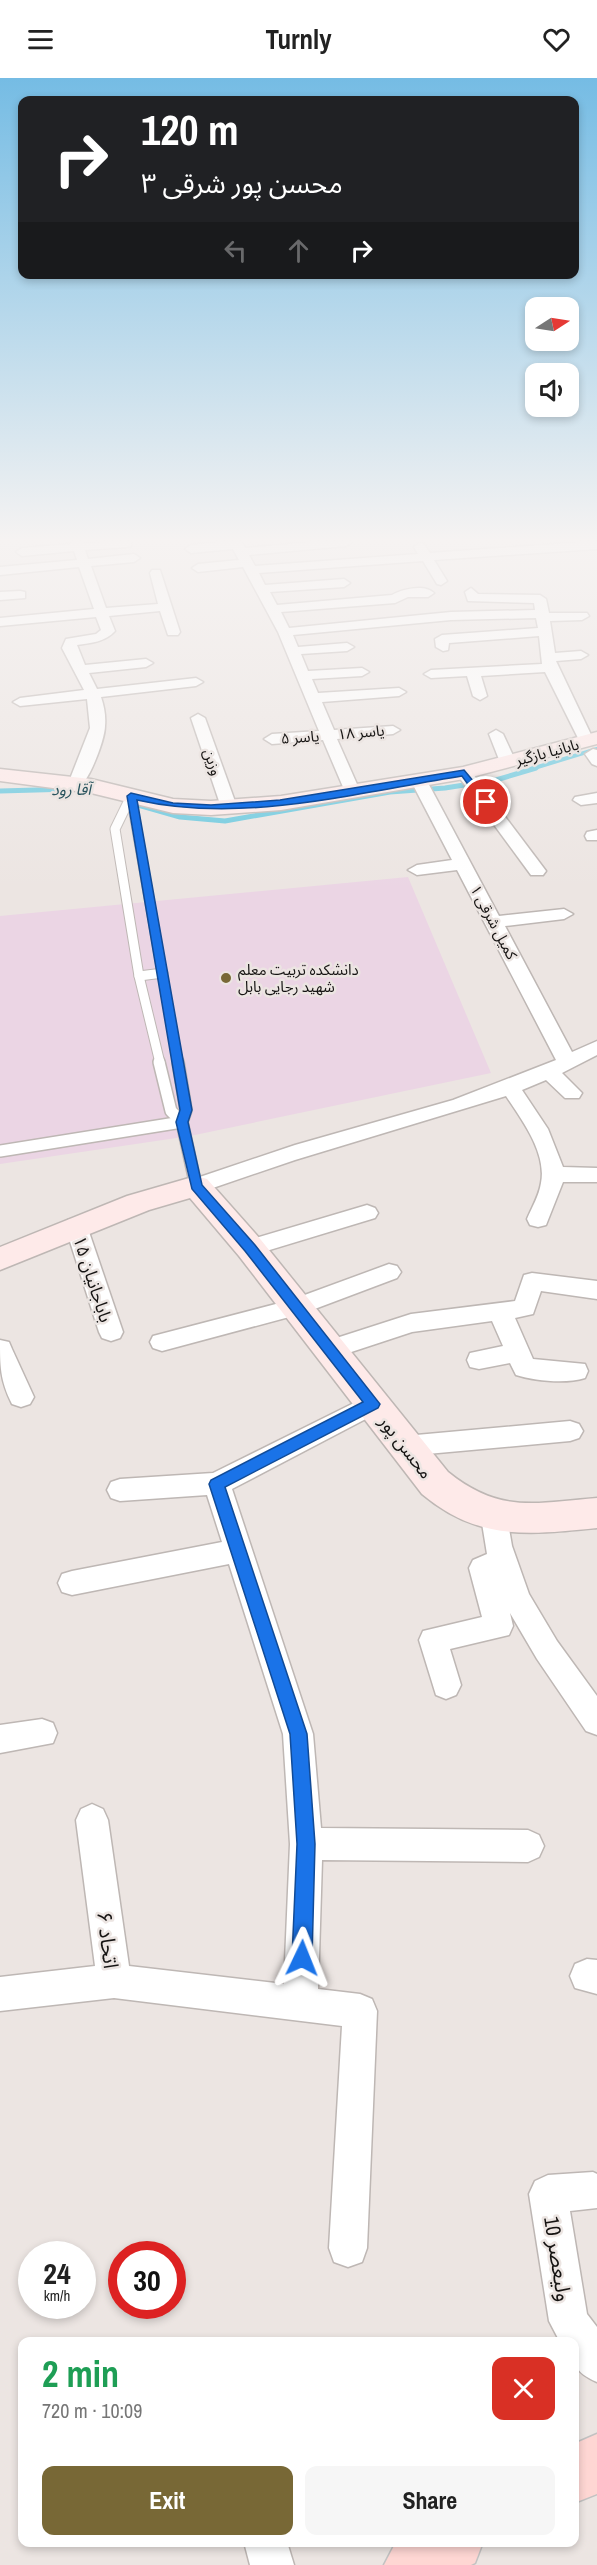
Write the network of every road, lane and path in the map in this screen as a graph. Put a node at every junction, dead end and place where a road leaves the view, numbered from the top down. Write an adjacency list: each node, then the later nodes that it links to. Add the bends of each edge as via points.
1 (74, 657): 7 (street)
2 (296, 657): 11 (street)
3 (548, 657): 6 (street)
4 (576, 657): 6 (street)
5 (146, 663): 7 (street)
6 (549, 663): 8 (street); 23 (street)
7 (80, 670): 14 (street)
8 (472, 671): 10 (street); 15 (street)
9 (362, 672): 11 (street)
10 (431, 674)
11 (303, 675): 16 (street)
12 (196, 682): 14 (street)
13 (399, 692): 16 (street)
14 (94, 695): 17 (street); 28 (street, via 96,739)
15 (480, 696)
16 (313, 698): 21 (street)
17 (20, 702)
18 (198, 718): 31 (street, وزین)
19 (393, 730): 21 (street, یاسر ۱۸)
20 (496, 734): 24 (street)
21 (328, 735): 22 (street, یاسر ۵); 29 (street)
22 (272, 739)
23 (593, 749): 24 (street, بابانیا بازگیر)
24 (508, 762): 25 (street, بابانیا بازگیر)
25 (464, 773): 27 (street, بابانیا بازگیر); 34 (street)
26 (0, 775): 28 (street, بابانیا بازگیر)
27 (419, 781): 29 (street, بابانیا بازگیر); 32 (street, کمیل شرقی ۱)
28 (76, 784): 30 (street, بابانیا بازگیر)
29 (352, 791): 31 (street, بابانیا بازگیر)
30 (131, 796): 31 (street, بابانیا بازگیر, via 192,808); 37 (lane); 38 (lane, via 115,829)
31 (229, 807)
32 (463, 864): 33 (street); 36 (street, کمیل شرقی ۱)
33 (417, 870)
34 (537, 871)
35 (564, 914): 36 (street)
36 (494, 922): 40 (street, کمیل شرقی ۱)
37 (163, 973): 38 (lane); 43 (lane, via 186,1110)
38 (139, 975): 43 (lane, via 171,1111)
39 (597, 1047): 40 (street)
40 (558, 1068): 41 (street); 42 (street, کمیل شرقی ۱)
41 (510, 1087): 45 (street, via 534,1120); 47 (street, via 448,1110)
42 (572, 1093)
43 (182, 1122): 44 (lane); 47 (lane)
44 (0, 1151)
45 (553, 1174): 46 (street); 49 (street)
46 (597, 1175)
47 (196, 1186): 50 (street); 51 (street, محسن پور)
48 (367, 1213): 51 (street)
49 (538, 1219)
50 (76, 1227): 52 (street); 57 (street, باباجانیان ۱۵)
51 (250, 1248): 55 (street, محسن پور)
52 (0, 1259)
53 (389, 1272): 55 (street)
54 (597, 1290): 56 (street, via 532,1281 525,1308)
55 (296, 1307): 58 (street); 59 (street, محسن پور)
56 (500, 1311): 59 (street, via 411,1323); 60 (street)
57 (111, 1332)
58 (162, 1341)
59 (330, 1350): 65 (street, محسن پور)
60 (518, 1352): 61 (street); 63 (street, via 525,1368)
61 (479, 1360)
62 (3, 1361): 64 (street)
63 (576, 1371)
64 (21, 1397)
65 (372, 1404): 67 (street, محسن پور); 68 (street)
66 (570, 1431): 67 (street)
67 (405, 1446): 71 (street, محسن پور, via 448,1496 464,1507)
68 (217, 1484): 69 (street); 72 (street)
69 (120, 1490)
70 (597, 1513): 71 (street, محسن پور, via 522,1520)
71 (494, 1517): 73 (street)
72 (238, 1551): 74 (street); 80 (street, via 298,1734)
73 (501, 1561): 75 (street, via 483,1568 499,1626 433,1640); 76 (street, via 533,1629)
74 (72, 1583)
75 (446, 1685)
76 (597, 1721)
77 (42, 1733): 78 (street)
78 (0, 1739)
79 (93, 1820): 82 (street, اتحاد ۶)
80 (306, 1844): 81 (street); 84 (street)
81 (528, 1846)
82 (114, 1982): 83 (street, اتحاد ۶); 84 (street)
83 (0, 1994)
84 (300, 2004): 86 (street, via 360,2010)
85 (593, 2192): 87 (street, ولیعصر 10, via 548,2194 569,2321)
86 (348, 2248)
87 (597, 2361)
88 (597, 2463): 89 (main road)
89 (579, 2472)
90 (267, 2547): 92 (street)
91 (445, 2547): 93 (main road)
92 (272, 2565)
93 (414, 2565)

